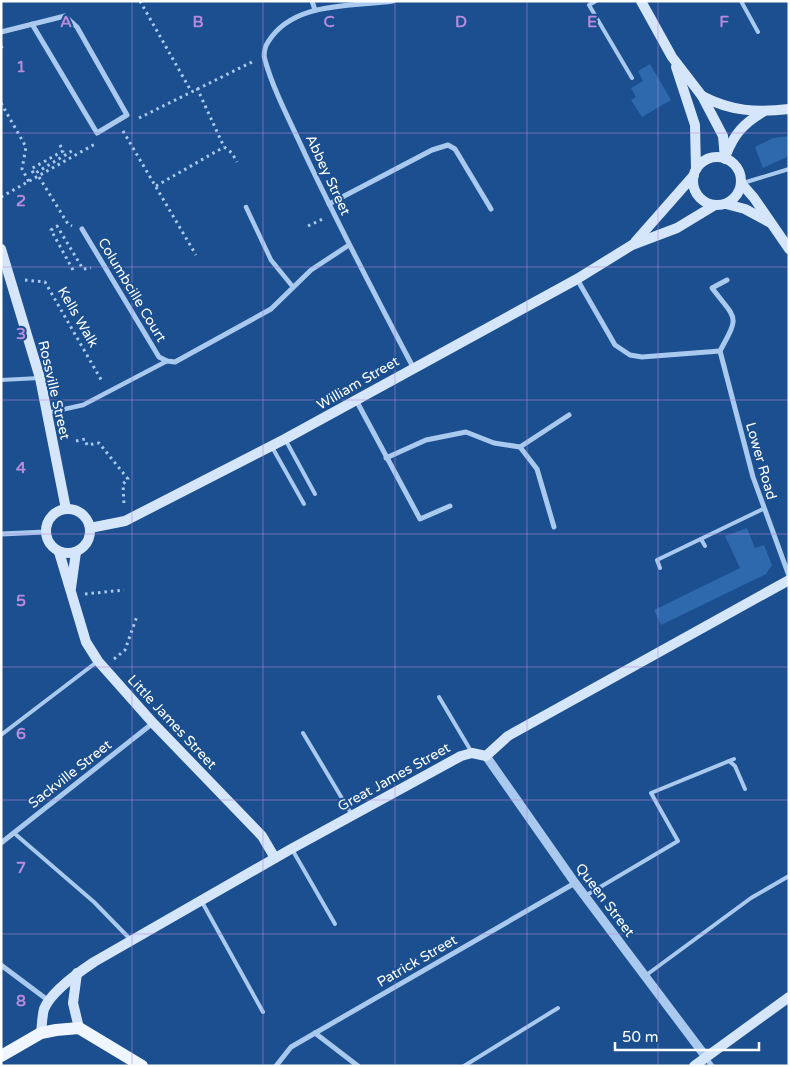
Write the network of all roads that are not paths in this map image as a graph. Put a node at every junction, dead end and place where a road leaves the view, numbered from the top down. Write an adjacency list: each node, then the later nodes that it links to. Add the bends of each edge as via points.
1 (312, 1): 7 (street)
2 (392, 1): 7 (street, Abbey Street)
3 (596, 1): 6 (lane)
4 (641, 1): 11 (main road)
5 (741, 1): 10 (lane)
6 (588, 3): 12 (lane)
7 (315, 10): 20 (street, Abbey Street, via 278,27 266,44 264,57)
8 (32, 24): 8 (street, via 97,133 128,115 77,27 65,16); 9 (street)
9 (1, 32)
10 (758, 32)
11 (672, 56): 13 (main road); 18 (main road, via 695,125)
12 (632, 78)
13 (702, 96): 15 (main road, via 721,106); 16 (main road, via 722,136)
14 (789, 109): 15 (main road)
15 (763, 112): 16 (main road, via 747,121 737,132)
16 (725, 159): 18 (main road, via 706,160); 19 (main road, via 737,168)
17 (789, 169): 19 (lane)
18 (695, 172): 22 (main road, via 698,195); 28 (main road, William Street, via 664,212)
19 (741, 184): 21 (main road, via 736,196); 25 (main road)
20 (329, 204): 24 (street, via 432,150 448,145 455,149); 27 (street, Abbey Street)
21 (726, 204): 22 (main road); 25 (main road, via 745,209)
22 (715, 205): 28 (main road, William Street, via 677,228)
23 (246, 207): 33 (street, via 271,260)
24 (491, 209)
25 (770, 222): 30 (main road)
26 (82, 229): 35 (street, Columbcille Court, via 159,357)
27 (349, 245): 33 (street, Columbcille Court, via 311,270); 36 (street, Abbey Street)
28 (632, 245): 31 (main road, William Street)
29 (1, 249): 37 (main road, Rossville Street)
30 (789, 249)
31 (576, 279): 34 (street, via 615,346 630,355 642,357); 36 (main road, William Street)
32 (727, 280): 34 (street, via 712,288 734,317 734,326)
33 (293, 287): 35 (street, Columbcille Court, via 271,309 175,362)
34 (720, 350): 50 (street, Lower Road)
35 (167, 361): 40 (street, via 83,405)
36 (414, 367): 39 (main road, William Street)
37 (40, 378): 38 (lane); 40 (main road, Rossville Street)
38 (1, 380)
39 (356, 400): 42 (main road, William Street); 45 (street)
40 (47, 413): 49 (main road, Rossville Street)
41 (569, 415): 44 (street)
42 (285, 439): 43 (main road, William Street); 46 (lane)
43 (272, 446): 47 (lane); 52 (main road, William Street, via 126,521)
44 (520, 447): 45 (street, via 494,443 466,432 426,440); 51 (street, via 538,468)
45 (386, 458): 48 (street, via 420,520)
46 (315, 494)
47 (304, 504)
48 (450, 506)
49 (66, 509): 52 (main road, via 81,514); 53 (main road, via 52,515)
50 (763, 509): 55 (lane); 60 (street, Lower Road)
51 (554, 527)
52 (90, 528): 58 (main road, via 86,544)
53 (45, 532): 54 (street); 57 (main road, via 50,545)
54 (1, 534)
55 (701, 539): 56 (lane); 59 (lane, via 657,560)
56 (705, 546)
57 (58, 552): 58 (main road); 62 (main road, Little James Street)
58 (76, 552): 62 (main road, Little James Street)
59 (660, 568)
60 (789, 576)
61 (789, 580): 69 (main road, via 508,736)
62 (71, 594): 63 (main road, Little James Street, via 86,642)
63 (101, 665): 65 (main road, Little James Street); 66 (lane)
64 (439, 697): 68 (lane)
65 (152, 723): 74 (street, Sackville Street); 77 (main road, Little James Street, via 262,836)
66 (2, 732)
67 (304, 733): 73 (lane)
68 (472, 753): 69 (main road, Great James Street); 73 (main road, Great James Street, via 460,756)
69 (486, 756): 79 (street, Queen Street)
70 (734, 759): 71 (lane)
71 (728, 761): 72 (lane, via 734,766); 80 (lane, via 651,793 678,841)
72 (745, 789)
73 (352, 815): 76 (main road, Great James Street)
74 (14, 833): 75 (street, Sackville Street); 83 (lane, via 94,902)
75 (1, 843)
76 (292, 849): 77 (main road, Great James Street); 82 (lane)
77 (276, 858): 81 (main road, Great James Street)
78 (789, 876): 86 (lane, via 751,898)
79 (575, 883): 80 (street, Queen Street); 93 (street, Patrick Street)
80 (585, 896): 86 (street, Queen Street)
81 (201, 900): 83 (main road, Great James Street); 90 (lane)
82 (335, 924)
83 (131, 940): 85 (main road, Great James Street)
84 (1, 966): 88 (street)
85 (77, 973): 88 (main road, Great James Street); 91 (main road, via 73,1003)
86 (645, 976): 95 (street, Queen Street)
87 (789, 997): 95 (main road)
88 (49, 1001): 92 (main road, Great James Street, via 44,1010)
89 (558, 1008): 99 (lane)
90 (263, 1012)
91 (79, 1028): 92 (main road); 96 (main road)
92 (41, 1033): 94 (main road)
93 (314, 1033): 97 (street, Patrick Street, via 291,1047); 98 (street)
94 (1, 1056)
95 (709, 1062): 100 (main road)
96 (142, 1066)
97 (276, 1066)
98 (358, 1066)
99 (464, 1066)
100 (694, 1066)

